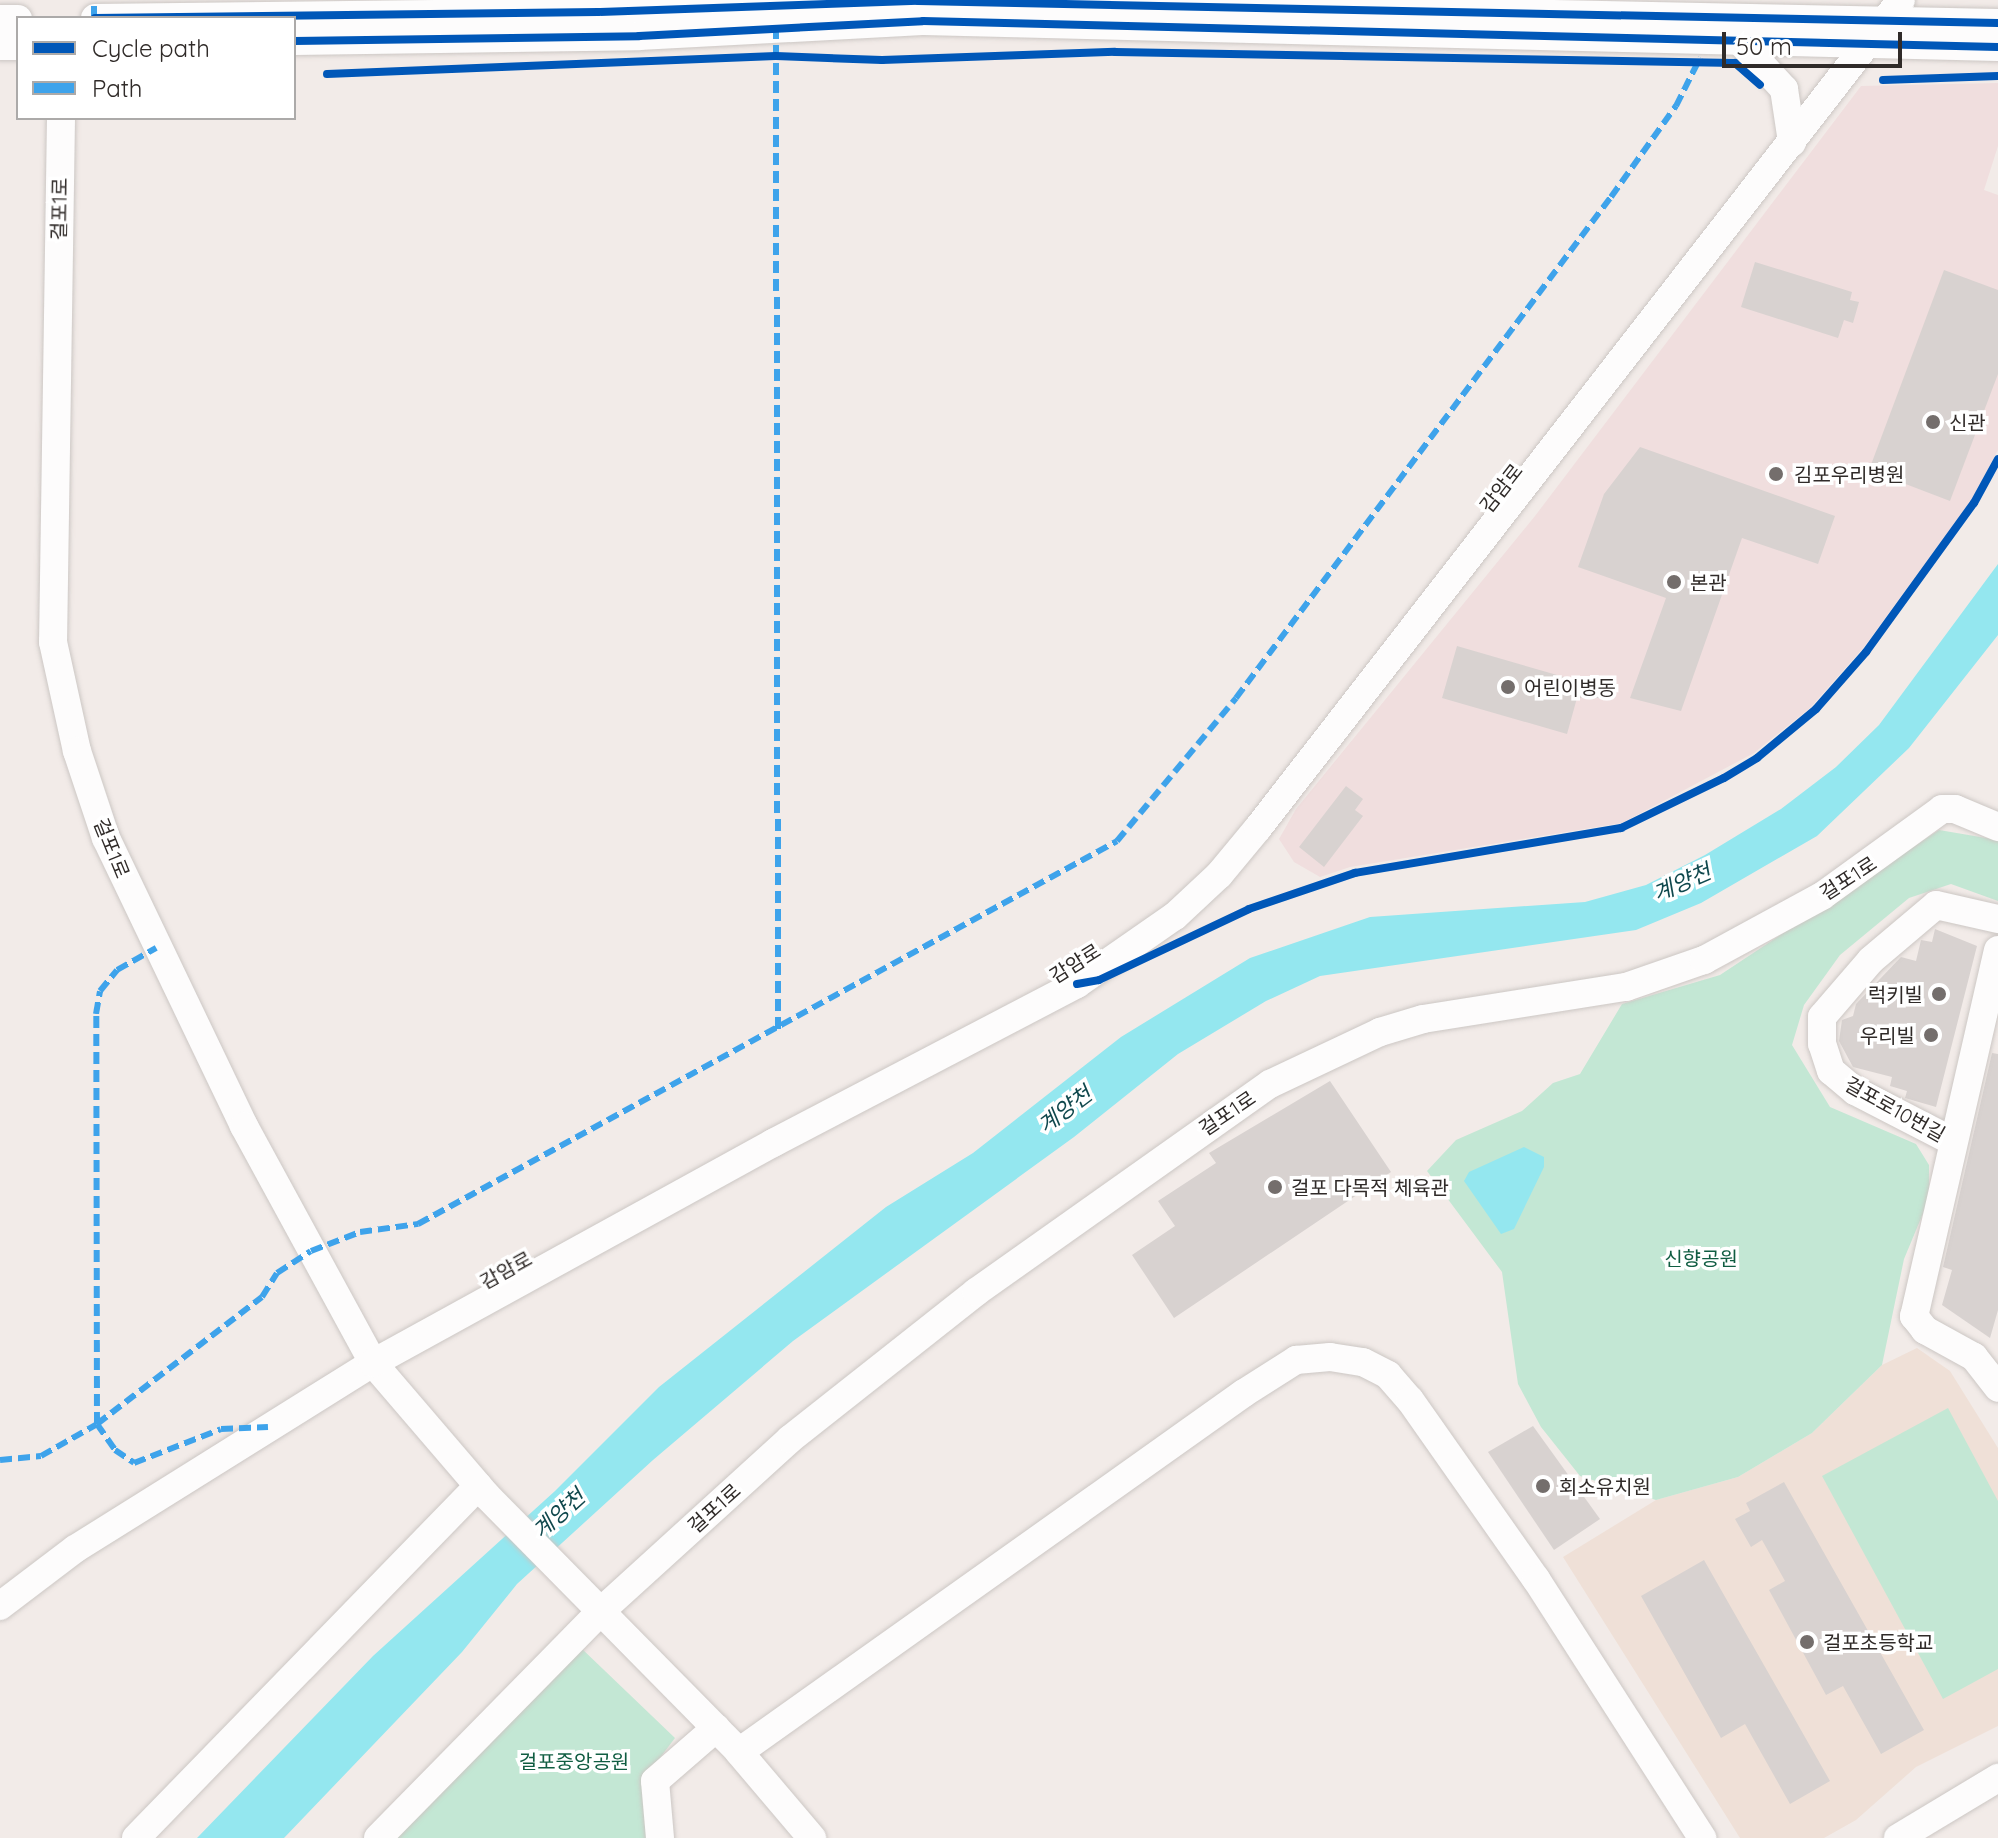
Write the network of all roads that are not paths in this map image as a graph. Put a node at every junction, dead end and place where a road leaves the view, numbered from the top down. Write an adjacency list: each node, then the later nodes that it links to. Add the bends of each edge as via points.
1 (1230, 13): 2 (street, via 918,1); 3 (street); 5 (street); 6 (street, via 639,36)
2 (263, 16)
3 (1887, 21): 4 (street); 5 (street); 7 (street); 9 (street, 감암로)
4 (1998, 23)
5 (1736, 37): 9 (street, via 1784,89)
6 (296, 41)
7 (1998, 47)
8 (61, 120): 14 (street, 걸포1로, via 53,642 62,695 106,838 156,948 244,1126)
9 (1792, 142): 14 (street, 감암로, via 1258,828 1175,916 1077,984 745,1158)
10 (1998, 827): 17 (street, 걸포1로, via 1942,809 1822,896 1704,960 1626,987 1423,1019 1380,1032 1270,1084 1148,1166 901,1350)
11 (1998, 919): 13 (street, 걸포로10번길, via 1936,905 1871,960 1822,1017 1822,1044 1831,1071 1855,1091)
12 (1998, 950): 13 (street, 걸포로10번길)
13 (1952, 1141): 15 (street, 걸포로10번길, via 1914,1316 1925,1330 1974,1357)
14 (373, 1363): 16 (street, 걸포1로); 18 (street, 감암로, via 75,1549)
15 (1998, 1388)
16 (482, 1490): 17 (street, 걸포1로); 22 (street)
17 (594, 1605): 19 (street, 걸포1로); 23 (street)
18 (0, 1606)
19 (716, 1728): 20 (street, 걸포1로); 24 (street, via 655,1781)
20 (739, 1752): 25 (street, 걸포1로); 26 (street, via 1244,1393 1296,1360 1330,1357 1363,1362 1388,1375 1410,1400 1536,1579)
21 (1998, 1778): 27 (street)
22 (136, 1838)
23 (378, 1838)
24 (660, 1838)
25 (812, 1838)
26 (1702, 1838)
27 (1898, 1838)

